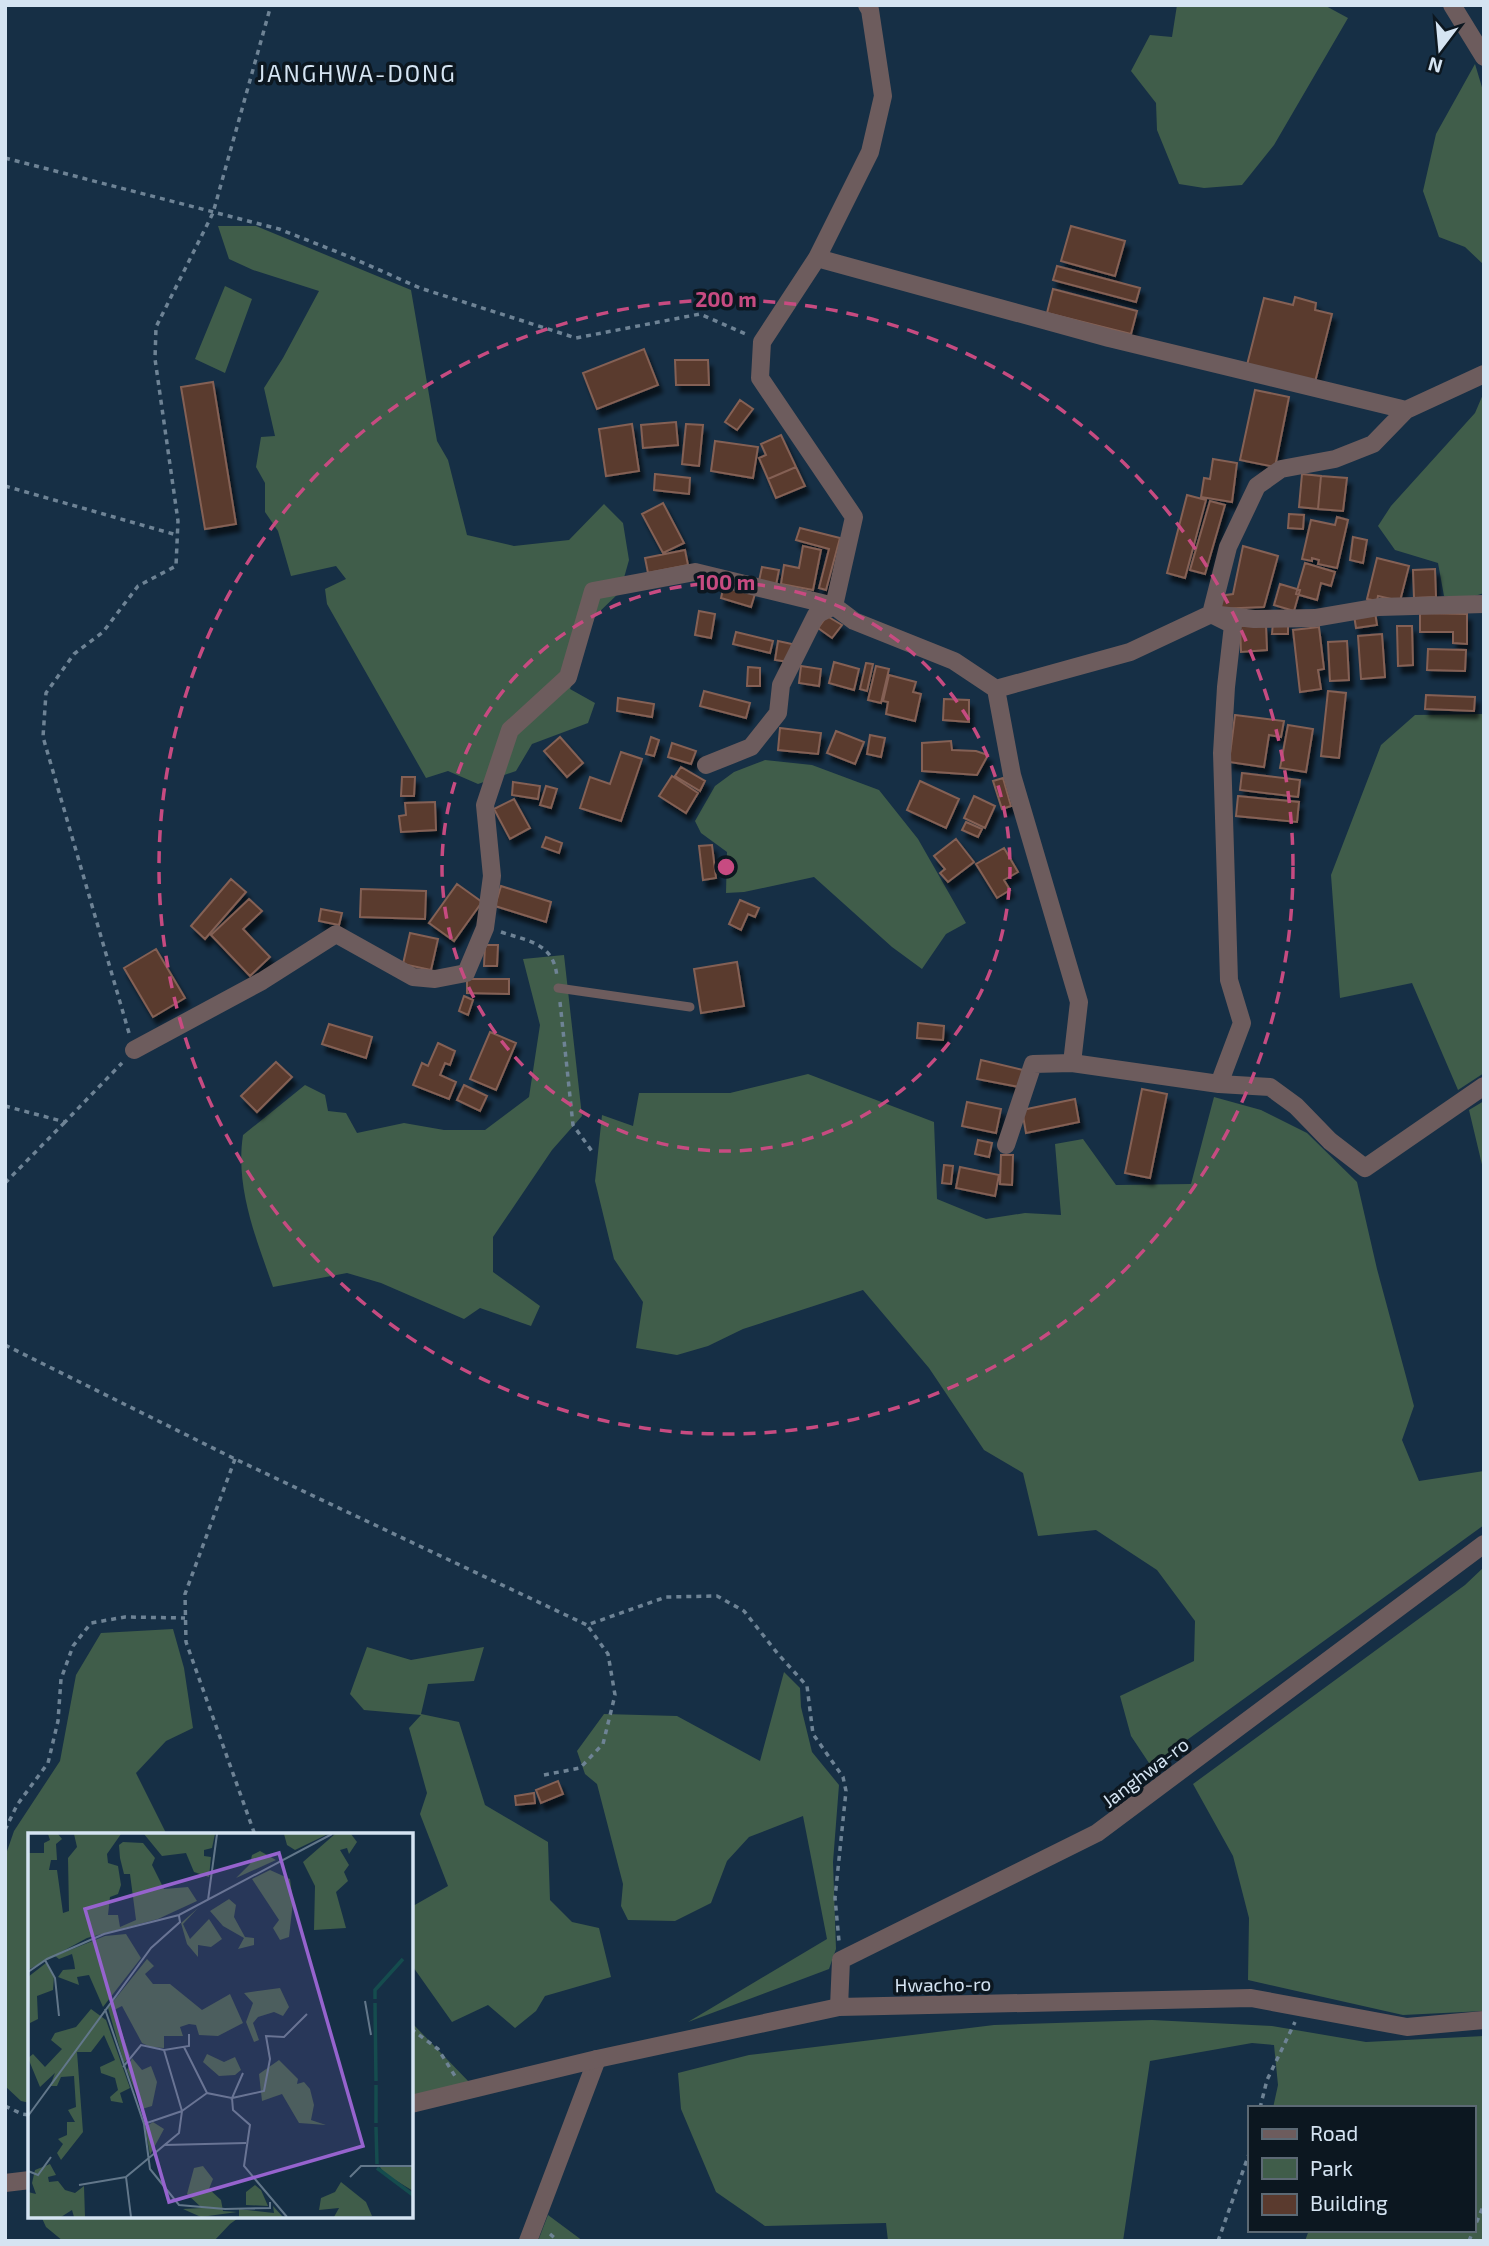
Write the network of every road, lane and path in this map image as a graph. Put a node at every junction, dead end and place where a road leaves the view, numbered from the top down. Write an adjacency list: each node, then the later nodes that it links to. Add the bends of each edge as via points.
1 (271, 5): 6 (path)
2 (867, 5): 7 (street, via 883,96 870,152)
3 (1452, 5): 4 (street)
4 (1484, 57)
5 (5, 158): 6 (path)
6 (213, 213): 8 (path, via 279,229 420,288 576,338 700,314); 12 (path, via 156,327 155,359)
7 (817, 258): 8 (street); 10 (street, via 1109,338)
8 (762, 342): 14 (street, via 760,377 854,517)
9 (1484, 373): 10 (street)
10 (1406, 410): 15 (street, via 1373,444 1335,459 1281,470 1257,486 1228,547)
11 (5, 486): 12 (path)
12 (177, 534): 21 (path, via 176,566 138,586 103,632 74,654 46,692 43,737)
13 (1484, 604): 15 (street, via 1379,607 1315,618)
14 (834, 606): 16 (street, via 854,621 954,661); 17 (street, via 816,615 781,685 778,713 751,747); 18 (street, via 695,572 593,591 568,677 510,730 485,805 492,876)
15 (1211, 614): 16 (street, via 1130,652); 23 (street, via 1234,625 1222,753 1229,981 1241,1023)
16 (996, 689): 22 (street, via 1012,775 1079,1002)
17 (706, 765)
18 (485, 928): 19 (path, via 542,945 556,967); 21 (street, via 466,973 435,979 413,977 336,934 262,981)
19 (558, 988): 20 (lane); 28 (path, via 573,1125)
20 (690, 1007)
21 (134, 1050): 26 (path)
22 (1072, 1063): 23 (street); 27 (street, via 1033,1064)
23 (1219, 1084): 24 (street, via 1270,1087 1366,1168)
24 (1484, 1086)
25 (5, 1106): 26 (path)
26 (65, 1122): 29 (path)
27 (1006, 1145)
28 (594, 1154)
29 (5, 1183)
30 (5, 1345): 31 (path)
31 (235, 1459): 33 (path, via 185,1594); 34 (path)
32 (1484, 1544): 38 (street, Janghwa-ro, via 1097,1833)
33 (185, 1618): 36 (path, via 125,1617 91,1623 73,1646 61,1679 48,1763); 37 (path, via 186,1642)
34 (587, 1625): 35 (path, via 608,1654 615,1695 603,1744 580,1768); 38 (path, via 666,1597 718,1595 744,1611 807,1686 813,1734 843,1777 846,1791 835,1898)
35 (544, 1775)
36 (5, 1830)
37 (254, 1833)
38 (841, 1961): 39 (street)
39 (839, 2007): 40 (street, Hwacho-ro, via 1251,1998); 43 (street, Hwacho-ro)
40 (1302, 2008): 41 (street, Hwacho-ro, via 1407,2027); 47 (path, via 1267,2080)
41 (1484, 2020)
42 (413, 2030): 44 (path, via 438,2049)
43 (597, 2059): 44 (street, Hwacho-ro); 54 (street)
44 (465, 2092): 45 (street, Hwacho-ro)
45 (413, 2104)
46 (5, 2106): 48 (path)
47 (1260, 2106)
48 (28, 2115)
49 (1248, 2157): 55 (path)
50 (28, 2180): 51 (street)
51 (5, 2183)
52 (1484, 2204): 53 (path)
53 (1475, 2226)
54 (528, 2241)
55 (1218, 2241)

